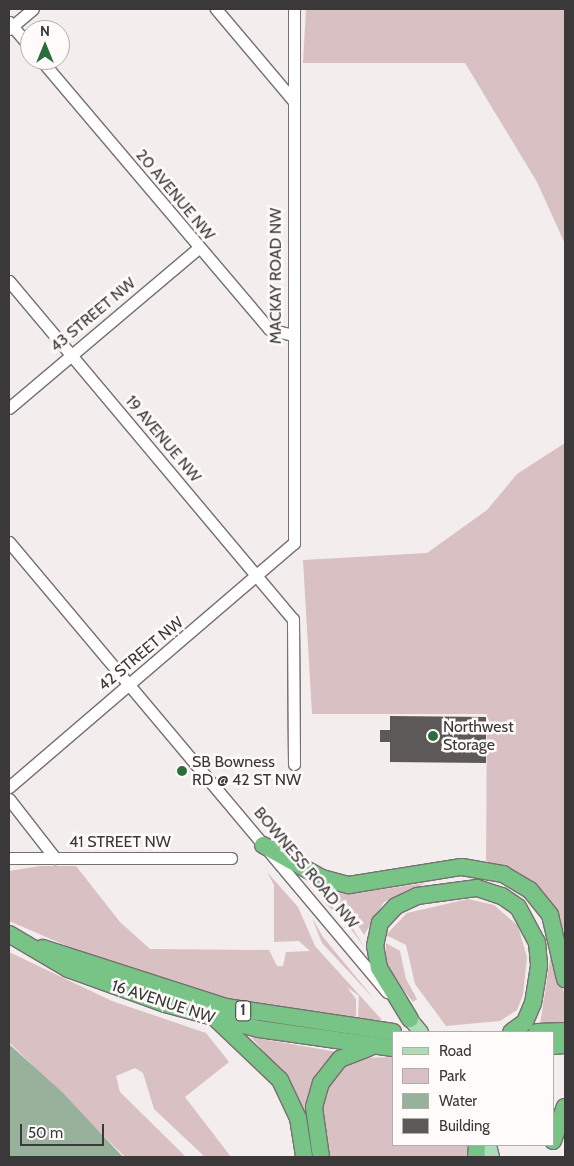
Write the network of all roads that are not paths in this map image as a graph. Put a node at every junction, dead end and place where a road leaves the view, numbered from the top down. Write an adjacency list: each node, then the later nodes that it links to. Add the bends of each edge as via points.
1 (33, 9): 4 (street)
2 (216, 9): 7 (street)
3 (294, 9): 7 (street, MACKAY ROAD NW)
4 (10, 26): 5 (street)
5 (20, 36)
6 (49, 70): 8 (street, 20 AVENUE NW)
7 (292, 99): 10 (street, MACKAY ROAD NW)
8 (198, 248): 10 (street, 20 AVENUE NW, via 269,329); 11 (street, 43 STREET NW)
9 (9, 281): 11 (street, 19 AVENUE NW)
10 (293, 335): 14 (street, MACKAY ROAD NW)
11 (71, 355): 12 (street, 43 STREET NW); 15 (street, 19 AVENUE NW)
12 (9, 408)
13 (9, 542): 16 (street, BOWNESS ROAD NW)
14 (294, 543): 15 (street, 42 STREET NW)
15 (258, 576): 16 (street, 42 STREET NW); 17 (street, 19 AVENUE NW, via 293,619)
16 (130, 685): 18 (street, 42 STREET NW); 20 (street, BOWNESS ROAD NW)
17 (294, 764)
18 (9, 787)
19 (9, 799): 22 (street)
20 (263, 845): 26 (highway, via 322,878 345,884 462,867 503,874 530,890 550,915); 27 (street, BOWNESS ROAD NW)
21 (9, 858): 22 (street, 41 STREET NW)
22 (55, 858): 23 (street, 41 STREET NW)
23 (231, 858)
24 (9, 934): 25 (highway, 16 AVENUE NW / 1)
25 (31, 946): 28 (highway, 16 AVENUE NW / 1, via 68,969); 34 (highway, 16 AVENUE NW / 1, via 70,954 131,979 215,1004)
26 (565, 979)
27 (410, 1019): 30 (main road, BOWNESS ROAD NW); 31 (highway, via 379,968 375,946 380,923 396,906 417,896 477,888 497,893 518,907 538,942 540,966 533,1003 525,1022)
28 (217, 1020): 34 (highway, 16 AVENUE NW / 1); 37 (highway, via 280,1080 298,1118)
29 (565, 1030): 32 (highway)
30 (420, 1031)
31 (512, 1031)
32 (551, 1031)
33 (392, 1033): 34 (highway, 16 AVENUE NW / 1)
34 (380, 1043): 38 (highway, via 340,1059 320,1083 314,1106)
35 (565, 1107): 36 (highway)
36 (554, 1138)
37 (304, 1157)
38 (321, 1157)

